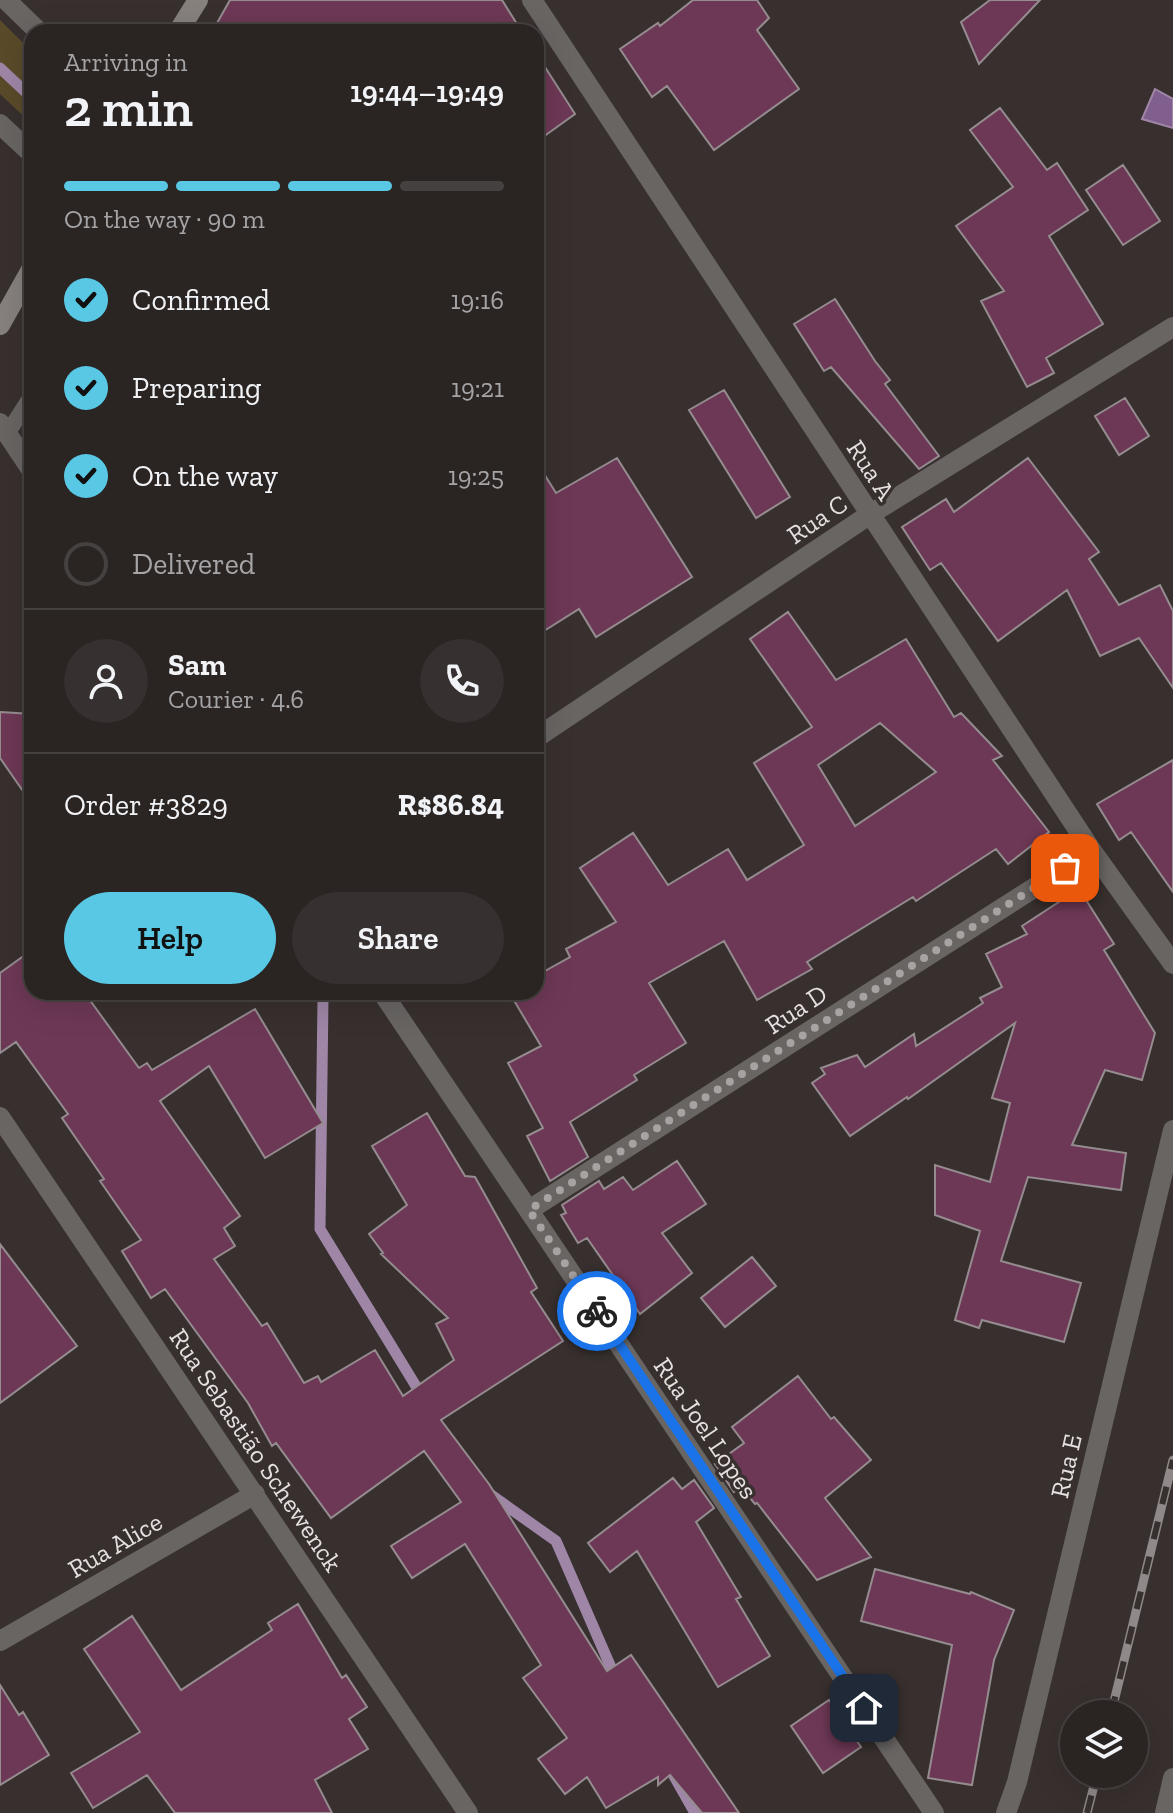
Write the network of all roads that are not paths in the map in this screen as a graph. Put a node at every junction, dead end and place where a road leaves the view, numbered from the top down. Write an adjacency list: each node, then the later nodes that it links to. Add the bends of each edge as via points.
1 (6, 0): 4 (street)
2 (198, 0): 5 (main road)
3 (532, 0): 14 (street, Rua A)
4 (31, 24)
5 (183, 24)
6 (0, 124): 7 (street)
7 (24, 146)
8 (24, 282): 9 (main road)
9 (0, 325)
10 (1173, 327): 14 (street, Rua C)
11 (24, 404): 12 (lane)
12 (4, 428): 13 (street)
13 (24, 459)
14 (869, 515): 15 (street, Rua C); 16 (street, Rua A)
15 (544, 733)
16 (1092, 851): 17 (street, Rua A); 21 (street, Rua D)
17 (1173, 964)
18 (387, 1000): 21 (street, Rua Joel Lopes)
19 (0, 1117): 22 (street, Rua Sebastião Schewenck)
20 (1173, 1130): 27 (street, Rua E)
21 (529, 1210): 26 (street, Rua Joel Lopes)
22 (255, 1494): 23 (street, Rua Alice); 25 (street, Rua Sebastião Schewenck)
23 (0, 1641)
24 (1173, 1778): 28 (street)
25 (468, 1813)
26 (934, 1813)
27 (1006, 1813)
28 (1165, 1813)

